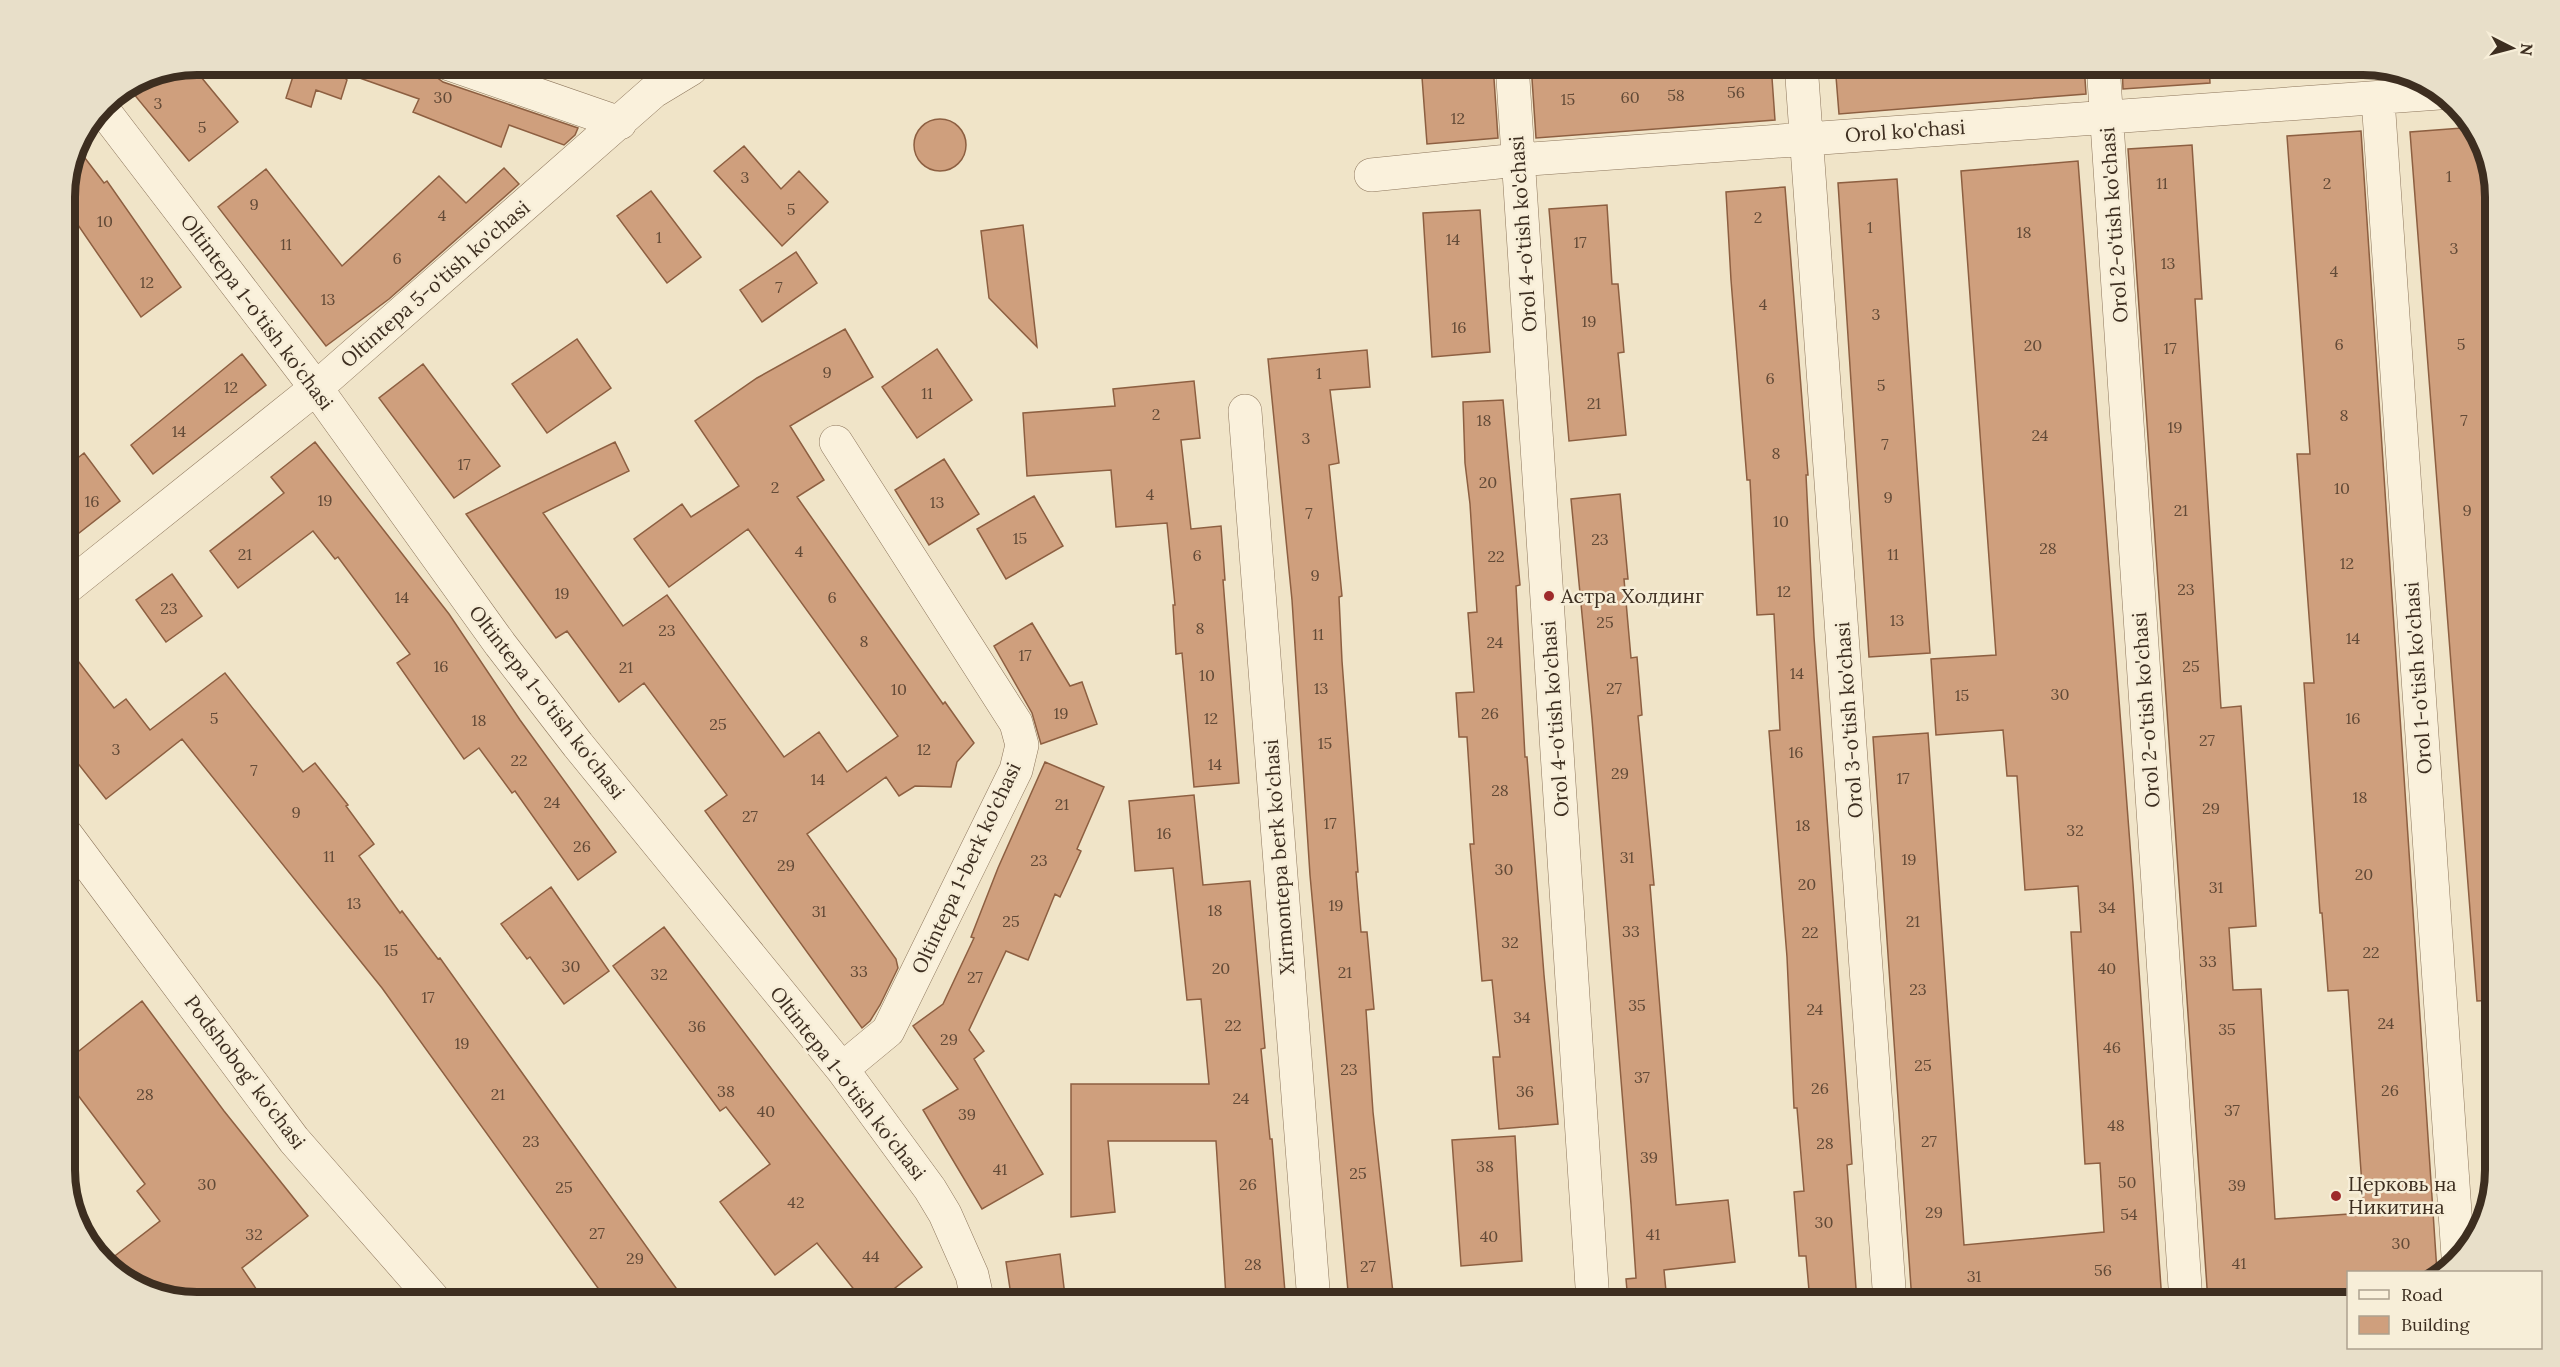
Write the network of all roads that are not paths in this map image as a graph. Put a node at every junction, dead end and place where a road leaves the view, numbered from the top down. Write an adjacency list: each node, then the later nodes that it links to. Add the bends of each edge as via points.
1 (481, 75): 10 (street)
2 (681, 75): 10 (street, Oltintepa 5-o'tish ko'chasi, via 653,92)
3 (1513, 75): 12 (street, Orol 4-o'tish ko'chasi)
4 (1802, 75): 11 (street, Orol 3-o'tish ko'chasi)
5 (2104, 75): 9 (street, Orol 2-o'tish ko'chasi)
6 (2428, 94): 7 (street, Orol ko'chasi)
7 (2378, 99): 9 (street, Orol ko'chasi); 20 (street, Orol 1-o'tish ko'chasi)
8 (107, 115): 14 (street, Oltintepa 1-o'tish ko'chasi)
9 (2107, 117): 11 (street, Orol ko'chasi); 26 (street, Orol 2-o'tish ko'chasi)
10 (620, 123): 14 (street, Oltintepa 5-o'tish ko'chasi)
11 (1807, 138): 12 (street, Orol ko'chasi); 25 (street, Orol 3-o'tish ko'chasi)
12 (1518, 160): 13 (street, Orol ko'chasi); 24 (street, Orol 4-o'tish ko'chasi)
13 (1371, 175)
14 (316, 388): 17 (street, Oltintepa 5-o'tish ko'chasi); 19 (street, Oltintepa 1-o'tish ko'chasi, via 500,644 578,745)
15 (1245, 411): 23 (street, Xirmontepa berk ko'chasi)
16 (836, 442): 19 (street, Oltintepa 1-berk ko'chasi, via 1016,723 1022,745 1016,770 888,1031)
17 (75, 580)
18 (75, 846): 21 (street, Podshobog' ko'chasi, via 294,1140)
19 (842, 1069): 22 (street, Oltintepa 1-o'tish ko'chasi, via 945,1214)
20 (2457, 1248)
21 (427, 1292)
22 (976, 1292)
23 (1313, 1292)
24 (1592, 1292)
25 (1889, 1292)
26 (2185, 1292)

